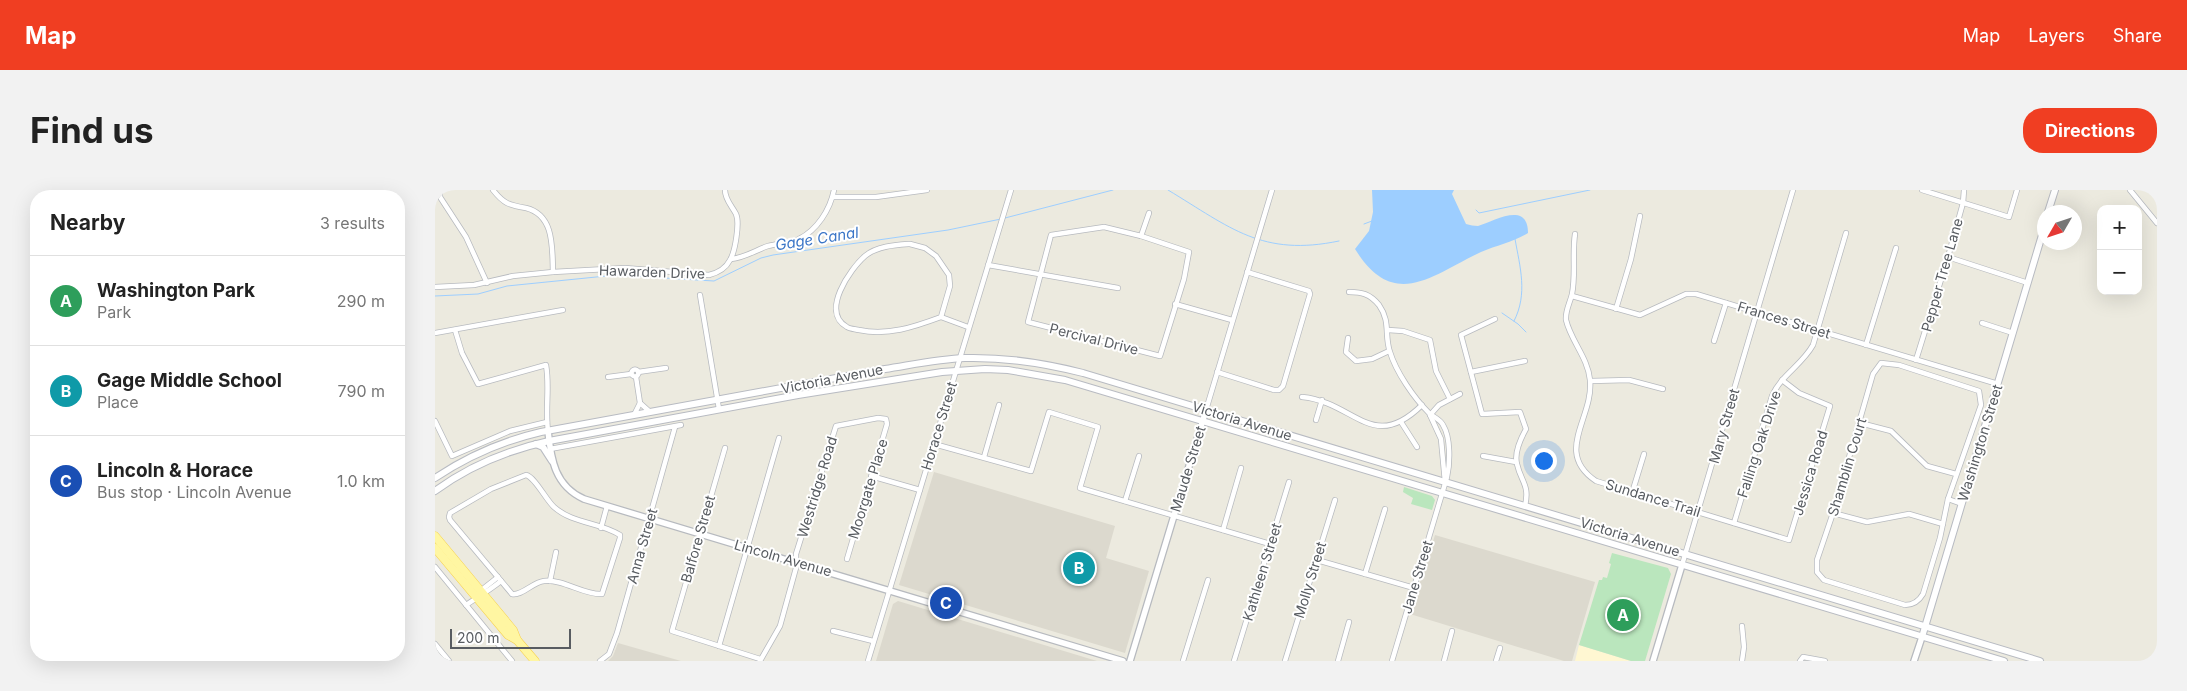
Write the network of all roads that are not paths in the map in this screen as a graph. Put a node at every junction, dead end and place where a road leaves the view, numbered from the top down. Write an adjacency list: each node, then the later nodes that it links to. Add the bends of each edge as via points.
1 (440, 190): 31 (street, via 440,197 466,237)
2 (493, 190): 28 (street, via 501,200 515,208 527,208 541,217 552,234)
3 (725, 190): 26 (street, via 738,222)
4 (834, 190): 14 (street)
5 (927, 190): 14 (street, via 876,197)
6 (1011, 190): 27 (street, Horace Street)
7 (1272, 190): 29 (street, Maude Street)
8 (1793, 190): 42 (street, Mary Street)
9 (1922, 190): 15 (street)
10 (1964, 190): 15 (street, Pepper Tree Lane)
11 (2017, 190): 15 (street, via 2009,216)
12 (2055, 190): 16 (main road)
13 (2130, 190): 19 (street)
14 (833, 197): 26 (street, via 823,218 798,240)
15 (1963, 203): 25 (street, Pepper Tree Lane)
16 (2050, 205)
17 (1149, 213): 22 (street)
18 (1640, 216): 41 (street)
19 (2157, 223)
20 (1846, 233): 50 (street, Falling Oak Drive)
21 (1575, 234): 37 (street, Sundance Trail)
22 (1141, 236): 30 (street, via 1104,228 1051,235); 39 (street, via 1189,252)
23 (1896, 248): 55 (street)
24 (2038, 250): 32 (main road, Washington Street)
25 (1948, 257): 32 (street); 58 (street, Pepper Tree Lane)
26 (731, 259): 28 (street, Hawarden Drive, via 721,270 709,275 625,268)
27 (988, 265): 30 (street); 47 (street, Horace Street)
28 (553, 272): 31 (street, Hawarden Drive, via 513,276)
29 (1247, 272): 45 (street, Maude Street); 62 (street, via 1309,291 1310,294 1283,386 1279,390)
30 (1041, 273): 34 (street); 39 (street, Percival Drive, via 1028,322 1160,356)
31 (487, 283): 33 (street, Hawarden Drive)
32 (2028, 283): 52 (main road, Washington Street)
33 (435, 287)
34 (1118, 288)
35 (1349, 292): 49 (street, via 1369,294 1384,313)
36 (700, 295): 73 (street)
37 (1572, 296): 41 (street, Frances Street); 67 (street, Sundance Trail, via 1566,318 1587,364)
38 (1726, 303): 41 (street, Frances Street, via 1686,294 1639,315); 42 (street, Frances Street); 54 (street)
39 (1175, 304): 45 (street)
40 (563, 310): 48 (street)
41 (1616, 310)
42 (1757, 312): 50 (street, Frances Street); 121 (street, Mary Street)
43 (941, 317): 43 (street, via 950,286 949,275 936,256 925,248 910,244 892,246 865,256 839,289 835,300 839,320 847,327 873,333 905,330); 47 (street)
44 (1495, 319): 63 (street, via 1461,335)
45 (1233, 320): 62 (street, Maude Street)
46 (1981, 323): 52 (street)
47 (968, 326): 57 (street, Horace Street)
48 (455, 330): 51 (street); 86 (street, Lincoln Avenue, via 478,384 546,365)
49 (1388, 330): 56 (street); 72 (street, via 1403,331 1430,340 1437,371)
50 (1817, 330): 55 (street, Frances Street); 66 (street, Falling Oak Drive, via 1805,358)
51 (435, 333)
52 (2013, 333): 68 (main road, Washington Street)
53 (1348, 338): 56 (street, via 1346,352 1356,361 1372,359)
54 (1714, 341)
55 (1866, 345): 58 (street, Frances Street)
56 (1389, 351): 77 (street, Jane Street, via 1408,387)
57 (960, 359): 61 (street, Horace Street); 73 (main road, Victoria Avenue, via 885,369); 79 (main road, Victoria Avenue, via 999,359 1054,366)
58 (1916, 360): 68 (street, Frances Street)
59 (1525, 362): 63 (street)
60 (667, 368): 64 (street)
61 (956, 371): 78 (main road, Victoria Avenue); 84 (main road, Victoria Avenue, via 993,369 1039,374); 94 (street, Horace Street)
62 (1217, 372): 79 (street, Maude Street)
63 (1471, 372): 103 (street, via 1482,414 1520,412 1525,429)
64 (635, 374): 65 (street); 75 (street)
65 (608, 377)
66 (1782, 380): 125 (street, Falling Oak Drive, via 1772,396); 131 (street, Jessica Road, via 1799,393 1831,406)
67 (1591, 381): 69 (street, via 1629,380); 113 (street, Sundance Trail, via 1576,443 1578,461 1588,476 1596,481)
68 (1998, 384): 117 (main road, Washington Street)
69 (1663, 389)
70 (1460, 394): 72 (street)
71 (1302, 397): 74 (street)
72 (1450, 399): 82 (street)
73 (717, 400): 78 (street); 80 (main road, Victoria Avenue)
74 (1322, 400): 85 (street); 87 (street, via 1369,424 1387,426)
75 (640, 403): 80 (street); 81 (street)
76 (999, 405): 101 (street)
77 (1422, 405): 82 (street, Jane Street); 87 (street)
78 (719, 409): 92 (main road, Victoria Avenue)
79 (1206, 410): 84 (street, Maude Street); 109 (main road, Victoria Avenue)
80 (650, 412): 81 (main road, Victoria Avenue)
81 (634, 415): 90 (main road, Victoria Avenue)
82 (1430, 415): 109 (street, Jane Street, via 1443,425 1447,441 1449,462)
83 (886, 419): 106 (street, Moorgate Place); 139 (street, Westridge Road, via 836,426)
84 (1203, 420): 112 (main road, Victoria Avenue); 123 (street, Maude Street)
85 (1316, 420)
86 (547, 422): 88 (street, via 510,431 452,456); 90 (street, Lincoln Avenue)
87 (1401, 422): 95 (street)
88 (436, 424)
89 (1860, 424): 105 (street, via 1891,431 1927,466); 105 (street, Shamblin Court, via 1873,374 1881,363 1899,365 1979,391 1981,405); 122 (street, Shamblin Court)
90 (548, 430): 92 (street, Lincoln Avenue); 107 (main road, Victoria Avenue, via 486,449)
91 (779, 438): 134 (street)
92 (549, 441): 93 (main road, Victoria Avenue); 97 (street, Lincoln Avenue)
93 (536, 444): 102 (main road, via 543,447); 111 (main road, Victoria Avenue, via 485,462)
94 (934, 444): 101 (street); 110 (street, Horace Street)
95 (1417, 446)
96 (725, 448): 129 (street, Balfore Street)
97 (550, 449): 102 (street, Lincoln Avenue); 124 (street, Anna Street, via 678,426)
98 (1644, 454): 113 (street)
99 (1139, 456): 116 (street)
100 (1483, 456): 103 (street)
101 (984, 458): 116 (street, via 1031,471 1049,412 1098,427 1080,488)
102 (552, 461): 118 (street, Lincoln Avenue, via 559,478 572,492)
103 (1516, 462): 119 (street, via 1527,492)
104 (1241, 468): 128 (street)
105 (1956, 474): 115 (street)
106 (871, 476): 110 (street); 137 (street, Moorgate Place)
107 (435, 478)
108 (1289, 482): 132 (street, Kathleen Street)
109 (1445, 482): 112 (street, Jane Street); 119 (main road, Victoria Avenue)
110 (920, 490): 147 (street, Horace Street)
111 (435, 491)
112 (1442, 492): 140 (main road, Victoria Avenue); 146 (street, Jane Street)
113 (1632, 492): 121 (street, Sundance Trail)
114 (1335, 500): 138 (street, Molly Street)
115 (1948, 500): 117 (street); 126 (street)
116 (1125, 501): 123 (street)
117 (1962, 504): 152 (main road, Washington Street)
118 (607, 506): 124 (street, Lincoln Avenue); 127 (street)
119 (1525, 506): 136 (main road, Victoria Avenue)
120 (1385, 509): 142 (street)
121 (1699, 512): 125 (street, Sundance Trail); 136 (street, Mary Street)
122 (1833, 513): 126 (street, via 1867,522 1909,514); 126 (street, Shamblin Court, via 1817,560 1817,572 1824,580 1905,605 1915,603 1923,594)
123 (1174, 515): 128 (street); 167 (street, Maude Street)
124 (650, 519): 129 (street, Lincoln Avenue); 164 (street, Anna Street, via 617,633 609,654)
125 (1734, 523): 131 (street, Sundance Trail)
126 (1943, 524)
127 (601, 528): 143 (street, via 565,515 545,498 530,476 491,489 460,506 449,517); 145 (street, via 617,533 620,538 604,592 600,594)
128 (1223, 530): 132 (street)
129 (700, 534): 134 (street, Lincoln Avenue); 158 (street, Balfore Street, via 673,631)
130 (435, 536): 148 (main road)
131 (1789, 540)
132 (1270, 544): 169 (street, Kathleen Street)
133 (435, 548): 148 (main road)
134 (747, 548): 139 (street, Lincoln Avenue); 158 (street)
135 (556, 552): 145 (street)
136 (1685, 554): 140 (street, Mary Street); 152 (main road, Victoria Avenue)
137 (847, 559)
138 (1317, 560): 142 (street); 170 (street, Molly Street)
139 (796, 562): 147 (street, Lincoln Avenue); 160 (street, Westridge Road, via 780,626)
140 (1682, 565): 155 (main road, Victoria Avenue); 175 (street, Mary Street)
141 (435, 567): 149 (street)
142 (1365, 574): 146 (street)
143 (499, 579): 145 (street, via 515,595 536,583); 148 (street, via 484,588)
144 (1208, 580): 168 (street)
145 (550, 581)
146 (1414, 588): 172 (street, Jane Street)
147 (890, 591): 156 (street, Horace Street); 166 (street, Lincoln Avenue)
148 (479, 596): 149 (street); 163 (main road, via 513,630 517,640)
149 (466, 605): 162 (street)
150 (1349, 622): 171 (street)
151 (1742, 626): 176 (street)
152 (1925, 626): 155 (main road, Washington Street); 181 (main road, Victoria Avenue)
153 (833, 631): 156 (street)
154 (1452, 631): 173 (street)
155 (1922, 637): 179 (street, Washington Street); 180 (main road, Victoria Avenue)
156 (873, 641): 165 (street, Horace Street)
157 (435, 644): 161 (street)
158 (719, 646): 160 (street)
159 (1500, 648): 174 (street)
160 (760, 660)
161 (449, 661)
162 (512, 661)
163 (535, 661)
164 (600, 661)
165 (868, 661)
166 (1123, 661)
167 (1130, 661)
168 (1183, 661)
169 (1234, 661)
170 (1285, 661)
171 (1337, 661)
172 (1392, 661)
173 (1444, 661)
174 (1496, 661)
175 (1655, 661)
176 (1742, 661)
177 (1800, 661): 178 (street, via 1809,657)
178 (1825, 661)
179 (1914, 661)
180 (2004, 661)
181 (2040, 661)

